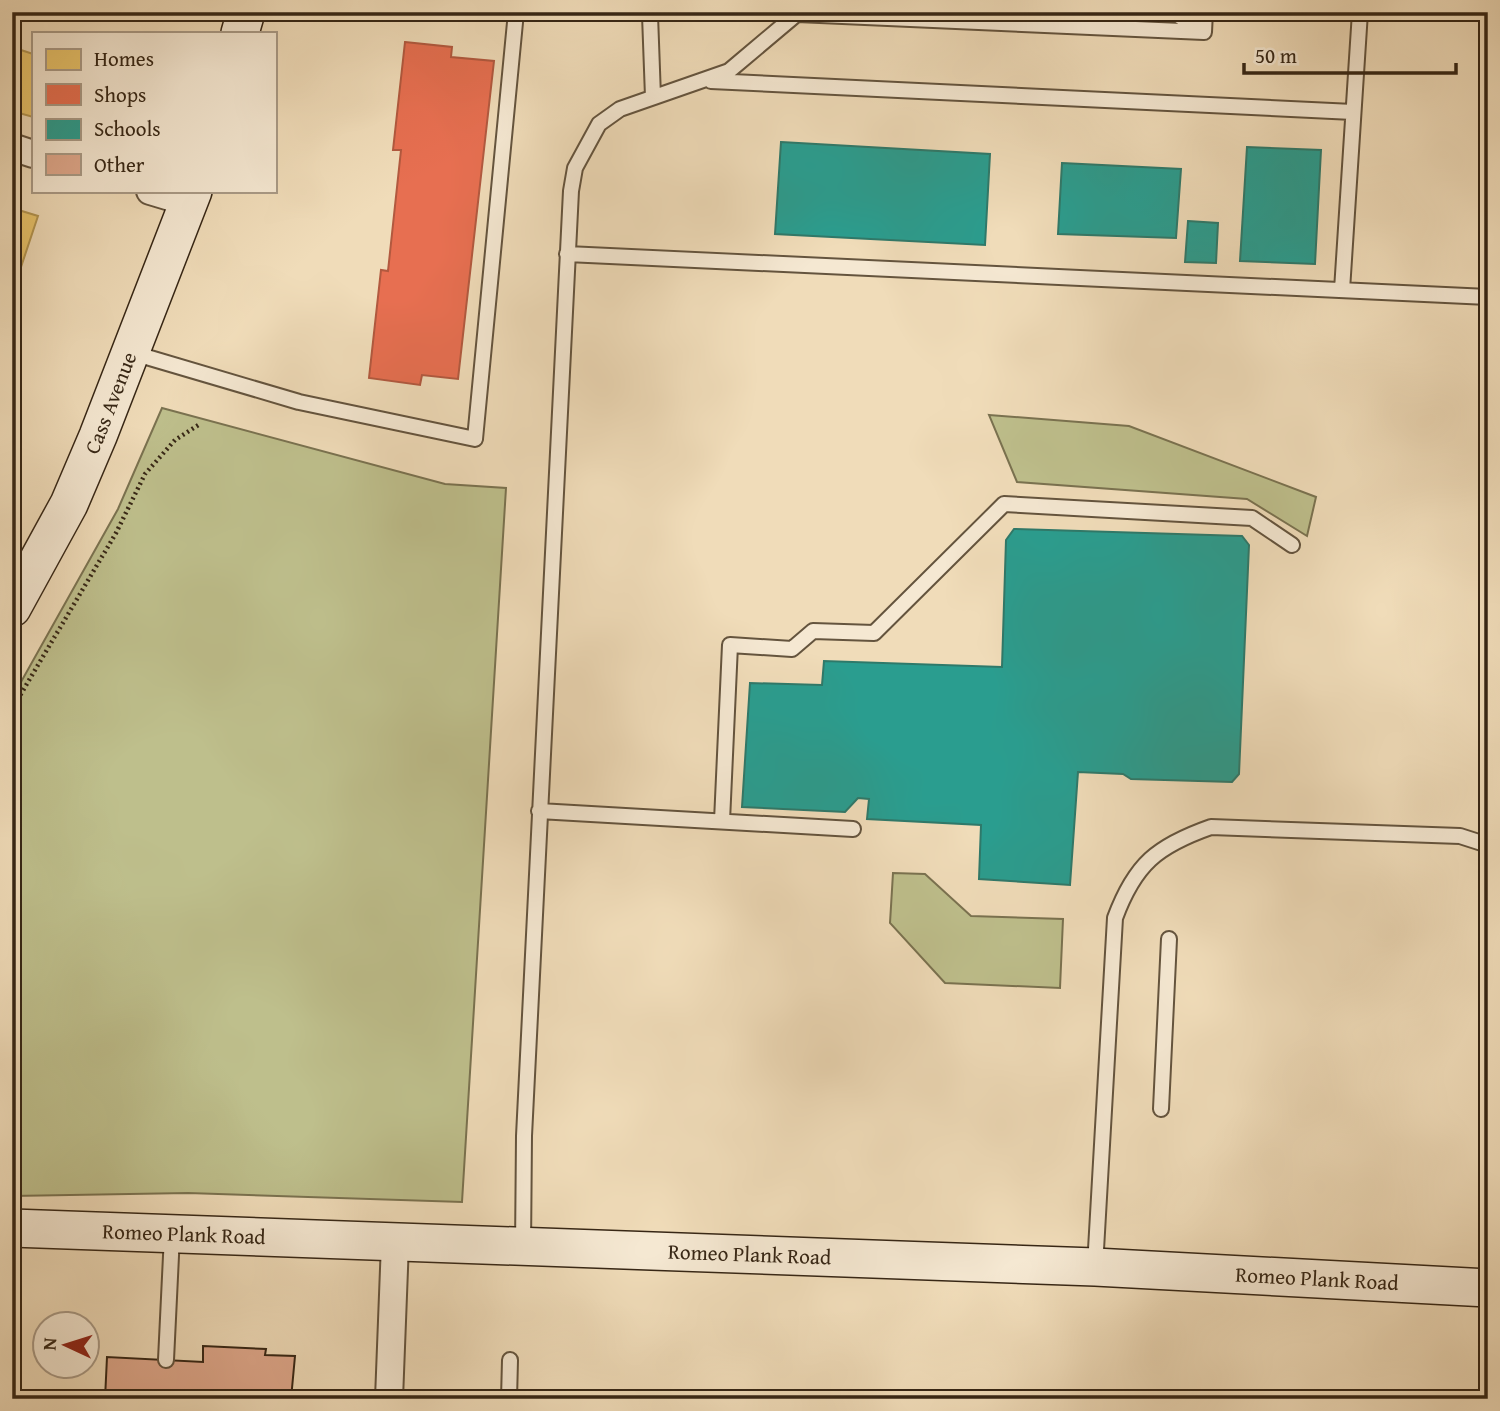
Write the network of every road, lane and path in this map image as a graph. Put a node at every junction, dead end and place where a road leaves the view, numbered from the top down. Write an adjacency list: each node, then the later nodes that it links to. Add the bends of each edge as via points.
1 (246, 12): 8 (street)
2 (516, 12): 20 (lane, via 475,439 299,402)
3 (1172, 12): 9 (lane)
4 (1205, 12): 9 (lane)
5 (1360, 12): 12 (lane)
6 (651, 13): 11 (lane)
7 (798, 13): 9 (lane); 10 (lane, via 729,71)
8 (240, 32)
9 (1204, 33)
10 (702, 80): 11 (lane); 12 (lane)
11 (653, 97): 17 (lane, via 620,109 599,124 585,145 571,191)
12 (1353, 112): 18 (lane)
13 (12, 148): 14 (street)
14 (32, 154)
15 (157, 192): 16 (street)
16 (192, 197): 20 (street, Cass Avenue)
17 (567, 254): 18 (lane); 25 (lane)
18 (1342, 290): 19 (lane)
19 (1488, 297)
20 (131, 353): 23 (street, Cass Avenue, via 69,504)
21 (200, 424): 24 (path, via 175,440 145,474 116,533)
22 (1292, 545): 26 (lane, via 1252,517 1004,504 874,633 813,631 792,649 730,645)
23 (12, 608)
24 (12, 709)
25 (539, 811): 26 (lane); 34 (lane)
26 (722, 821): 27 (lane)
27 (853, 829)
28 (1488, 845): 35 (lane, via 1460,836 1211,827 1178,839 1147,859 1126,890 1115,918)
29 (1170, 939): 30 (lane)
30 (1161, 1109)
31 (12, 1228): 32 (street, Romeo Plank Road)
32 (173, 1235): 33 (street, Romeo Plank Road); 37 (lane)
33 (396, 1243): 34 (street, Romeo Plank Road); 39 (street)
34 (523, 1248): 35 (street, Romeo Plank Road)
35 (1095, 1268): 36 (street, Romeo Plank Road)
36 (1488, 1288)
37 (166, 1360)
38 (510, 1360): 40 (lane)
39 (389, 1399)
40 (509, 1399)

